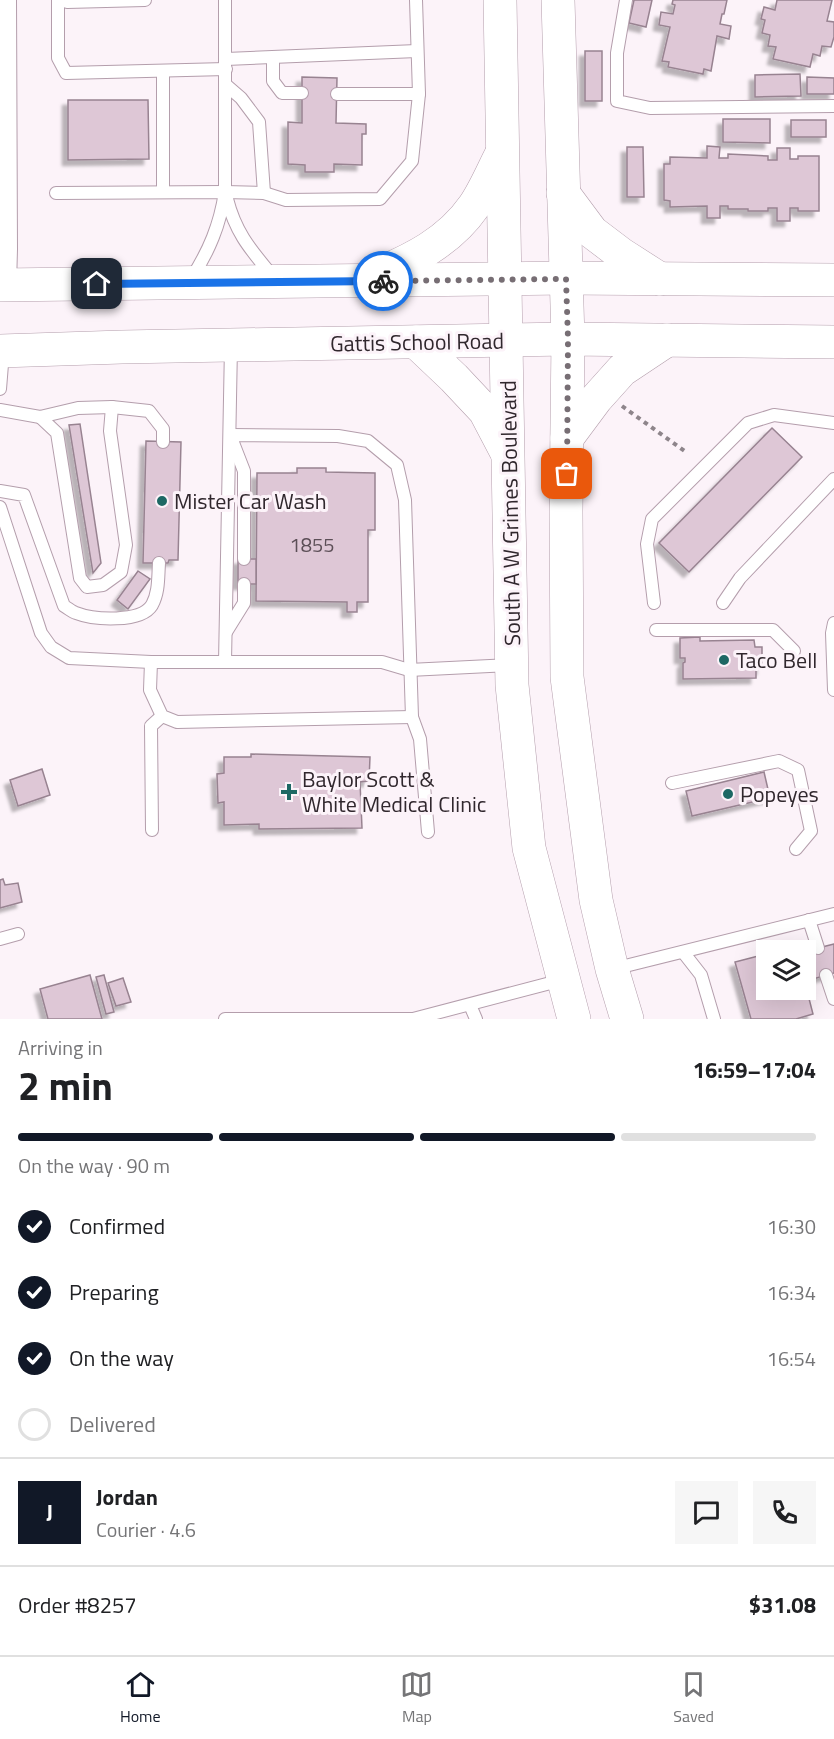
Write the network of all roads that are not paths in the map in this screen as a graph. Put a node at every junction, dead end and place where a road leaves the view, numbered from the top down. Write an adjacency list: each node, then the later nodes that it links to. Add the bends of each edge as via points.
1 (5, 0): 32 (street, via 6,249)
2 (58, 0): 13 (lane, via 58,58 66,73)
3 (65, 0): 4 (lane)
4 (145, 0)
5 (225, 0): 12 (lane)
6 (416, 0): 10 (lane)
7 (500, 0): 19 (main road, South A W Grimes Boulevard)
8 (558, 0): 24 (main road)
9 (626, 0): 18 (lane, via 617,53 618,101 650,108)
10 (417, 51): 11 (lane); 17 (lane)
11 (273, 58): 12 (lane); 15 (lane, via 273,81 282,93)
12 (226, 64): 13 (lane); 14 (lane)
13 (163, 71): 20 (lane)
14 (226, 85): 21 (lane); 23 (lane, via 242,98 259,122)
15 (302, 93)
16 (337, 94): 17 (lane)
17 (419, 94): 23 (lane, via 412,160 380,199 286,200)
18 (834, 106)
19 (503, 151): 27 (main road, South A W Grimes Boulevard); 29 (main road, via 474,206 446,238 409,261)
20 (163, 192): 21 (lane); 22 (lane)
21 (225, 192): 23 (lane); 30 (lane, via 232,221); 31 (lane, via 222,215 206,256)
22 (56, 193)
23 (264, 193)
24 (563, 193): 25 (main road); 26 (main road, via 592,232)
25 (566, 279): 26 (main road); 27 (main road); 33 (main road)
26 (660, 279): 28 (main road)
27 (506, 280): 29 (main road); 35 (main road, South A W Grimes Boulevard)
28 (834, 280)
29 (360, 281): 30 (main road)
30 (277, 282): 31 (main road)
31 (188, 283): 32 (main road)
32 (2, 285)
33 (568, 339): 34 (main road, Gattis School Road); 35 (main road, Gattis School Road); 46 (main road)
34 (667, 340): 37 (main road, Gattis School Road); 46 (main road, via 622,370)
35 (507, 341): 36 (main road, Gattis School Road); 48 (main road, South A W Grimes Boulevard)
36 (416, 342): 38 (main road, Gattis School Road); 48 (main road, via 485,411)
37 (834, 342)
38 (231, 345): 39 (main road, Gattis School Road); 45 (lane)
39 (1, 352): 40 (lane)
40 (0, 388)
41 (112, 407): 43 (lane, via 78,408); 43 (lane, via 110,431 126,545 121,572 104,585 87,587 80,578 57,433); 47 (lane, via 149,411 163,429)
42 (0, 410): 43 (lane)
43 (40, 417)
44 (834, 423): 55 (lane, via 774,415 748,423 652,519 647,544)
45 (230, 435): 52 (lane, via 244,471); 59 (lane); 64 (lane, via 338,436 368,441 397,465 405,500)
46 (567, 438): 78 (main road, via 567,677 596,900)
47 (163, 442)
48 (509, 456): 63 (main road, South A W Grimes Boulevard)
49 (834, 478): 56 (lane, via 740,578)
50 (0, 491): 53 (lane, via 24,495 64,606 75,613 128,618 139,615 151,607 157,592)
51 (0, 507): 61 (lane, via 41,633 51,647 69,658)
52 (244, 559)
53 (159, 563)
54 (244, 584): 59 (lane, via 244,603)
55 (654, 603)
56 (723, 603)
57 (834, 623): 65 (lane)
58 (656, 630): 60 (lane, via 773,630)
59 (226, 633): 62 (lane)
60 (794, 651)
61 (151, 662): 62 (lane); 66 (lane, via 150,690)
62 (225, 662): 64 (lane, via 382,662)
63 (512, 665): 64 (lane); 80 (main road, South A W Grimes Boulevard, via 529,848)
64 (409, 670): 67 (lane)
65 (834, 690)
66 (162, 716): 67 (lane, via 177,722); 69 (lane, via 151,726)
67 (412, 717): 70 (lane, via 420,739)
68 (672, 783): 71 (lane, via 779,761 798,770 811,831)
69 (152, 830)
70 (428, 832)
71 (796, 849)
72 (834, 914): 73 (lane)
73 (809, 920): 76 (lane); 77 (lane)
74 (18, 934): 75 (lane)
75 (0, 939)
76 (818, 948)
77 (683, 952): 78 (lane); 87 (lane, via 701,975)
78 (612, 969): 86 (main road)
79 (826, 975): 81 (lane)
80 (564, 980): 82 (lane); 85 (main road, South A W Grimes Boulevard)
81 (834, 999)
82 (470, 1005): 83 (lane, via 414,1019); 84 (lane)
83 (225, 1019)
84 (476, 1019)
85 (574, 1019)
86 (627, 1019)
87 (714, 1019)

